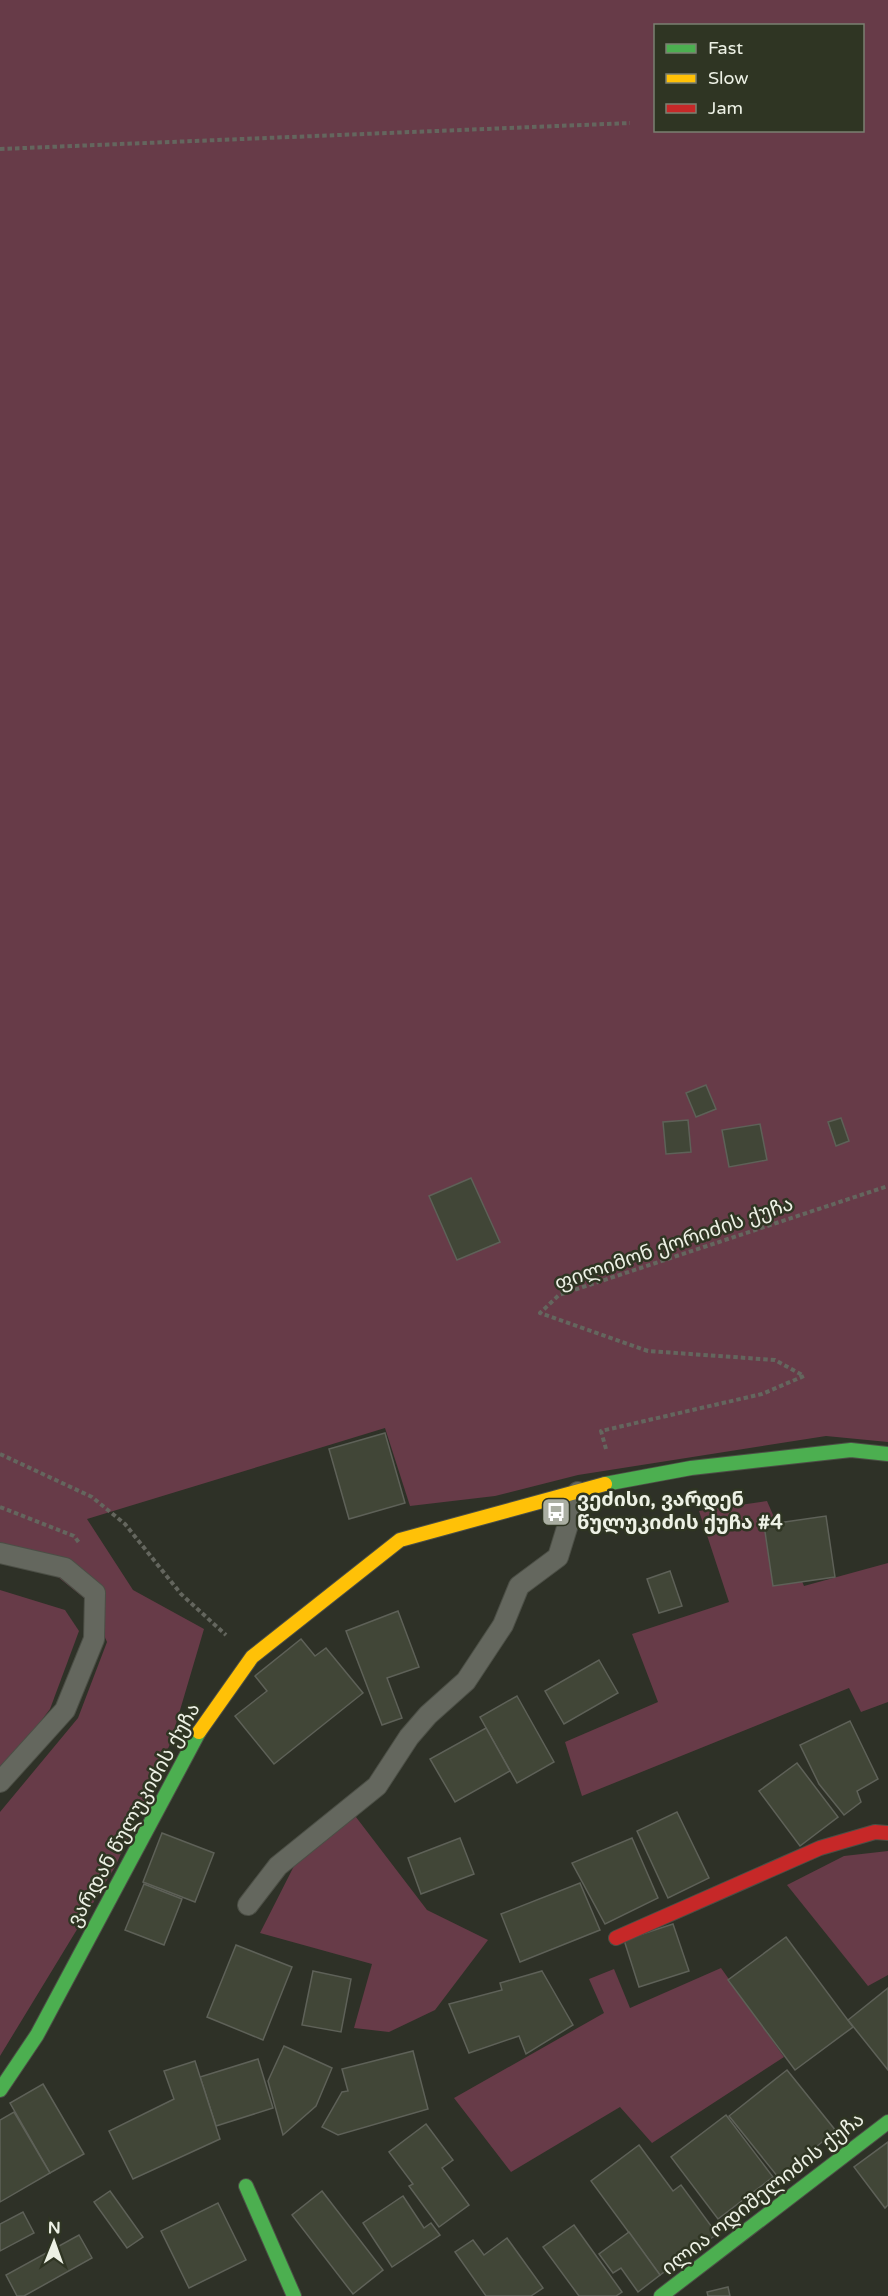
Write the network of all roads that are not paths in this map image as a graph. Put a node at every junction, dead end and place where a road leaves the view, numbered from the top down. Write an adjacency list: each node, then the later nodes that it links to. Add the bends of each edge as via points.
1 (888, 1454): 2 (street, ვარდან წულუკიძის ქუჩა, via 850,1450 691,1468)
2 (578, 1492): 6 (lane, via 558,1557 519,1586 503,1625 466,1681 409,1737 377,1786 278,1866); 8 (street, ვარდან წულუკიძის ქუჩა, via 400,1540 252,1657 184,1756 37,2035)
3 (0, 1553): 4 (lane, via 65,1568 95,1593 94,1638 65,1710)
4 (0, 1782)
5 (888, 1833): 7 (street, via 875,1832 820,1848)
6 (248, 1905)
7 (616, 1938)
8 (0, 2091)
9 (888, 2122): 12 (street, ილია ოდიშელიძის ქუჩა)
10 (246, 2186): 11 (street)
11 (294, 2296)
12 (661, 2296)

